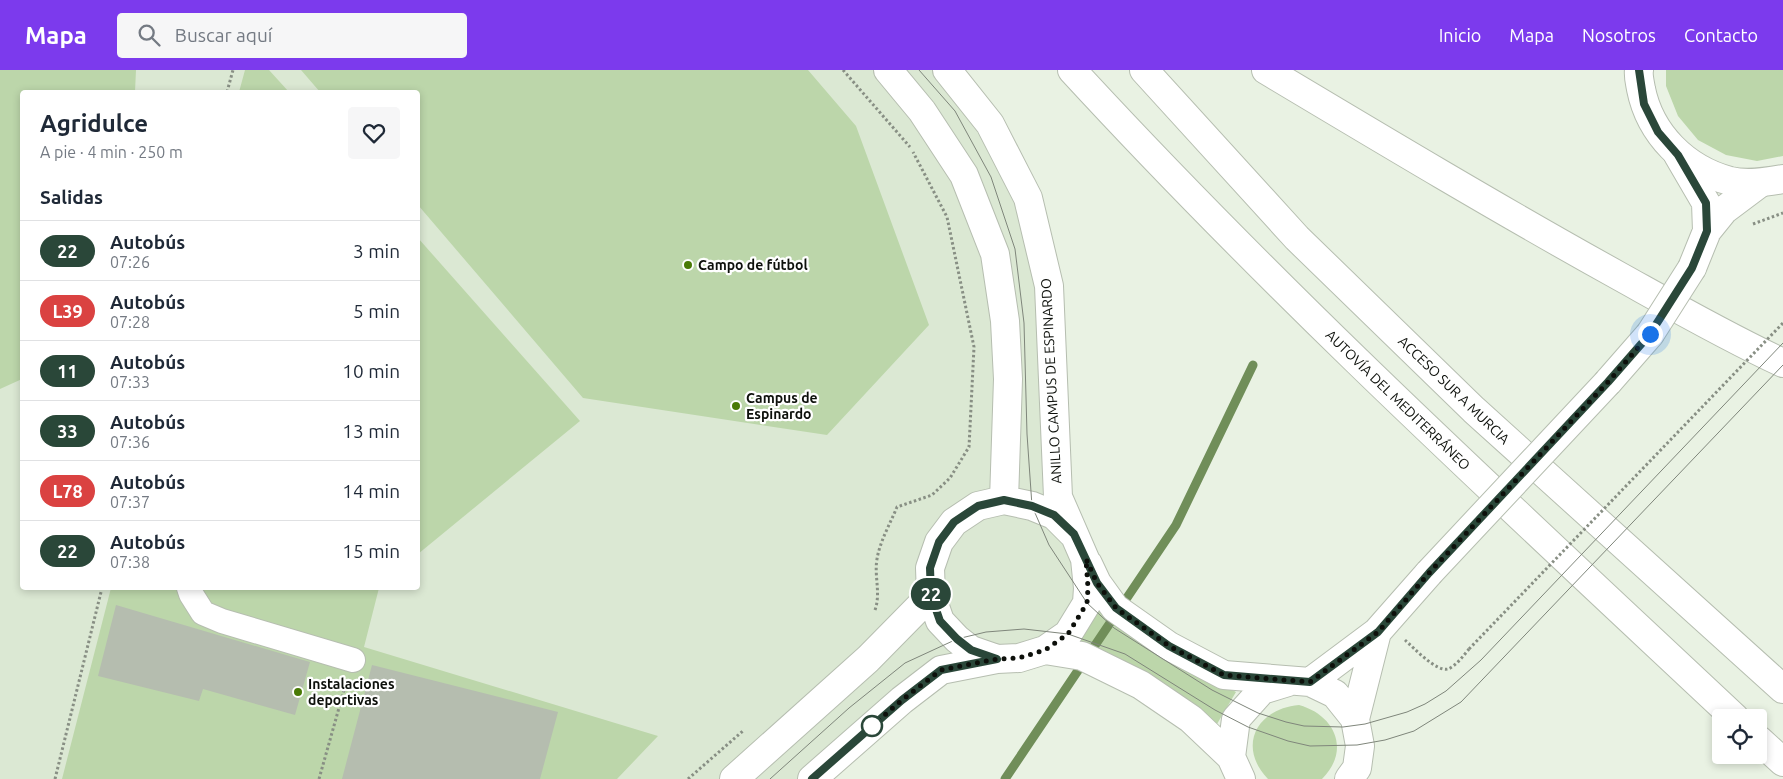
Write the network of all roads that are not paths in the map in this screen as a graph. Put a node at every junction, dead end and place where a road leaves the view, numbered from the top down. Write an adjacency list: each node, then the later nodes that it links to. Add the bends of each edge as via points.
1 (888, 70): 11 (main road, via 922,111 964,174 995,254 1005,321 1008,379)
2 (947, 70): 12 (main road, ANILLO CAMPUS DE ESPINARDO, via 990,124 1028,198 1049,286 1058,497)
3 (1072, 70): 22 (main road, AUTOVÍA DEL MEDITERRÁNEO, via 1294,300 1444,446)
4 (1144, 70): 21 (main road, ACCESO SUR A MURCIA, via 1297,238 1474,410)
5 (1266, 70): 10 (main road, via 1561,244 1740,343)
6 (1639, 70): 7 (main road, via 1644,104 1658,132)
7 (1678, 155): 8 (main road, via 1703,171 1731,181); 9 (main road, via 1706,203)
8 (1772, 181): 9 (main road, via 1724,210)
9 (1707, 231): 16 (main road, bridge, via 1692,268 1650,334)
10 (1783, 363)
11 (1004, 500): 12 (main road, ANILLO CAMPUS DE ESPINARDO, via 1054,515); 15 (main road, ANILLO CAMPUS DE ESPINARDO, via 978,506 954,522 944,535 930,568)
12 (1074, 534): 13 (main road, ANILLO CAMPUS DE ESPINARDO)
13 (1086, 559): 17 (main road, ANILLO CAMPUS DE ESPINARDO, via 1087,603 1068,634); 20 (main road, via 1097,583 1116,608 1169,646 1224,675)
14 (190, 590): 19 (street, via 203,613)
15 (931, 595): 18 (main road, ANILLO CAMPUS DE ESPINARDO, via 940,621 957,639 971,650); 27 (main road, via 868,659)
16 (1382, 627): 20 (main road); 23 (main road)
17 (1045, 650): 18 (main road, ANILLO CAMPUS DE ESPINARDO, via 1019,658); 26 (main road, via 1082,656 1140,685 1191,719)
18 (997, 659): 28 (main road, ANILLO CAMPUS DE ESPINARDO, via 941,670)
19 (353, 660)
20 (1300, 682): 23 (main road, via 1335,694); 26 (main road, via 1262,690 1236,719)
21 (1783, 689)
22 (1725, 709)
23 (1355, 720): 29 (main road, via 1360,746 1356,768)
24 (1767, 747): 25 (main road)
25 (1783, 762)
26 (1236, 768)
27 (734, 779)
28 (812, 779)
29 (1349, 779)

